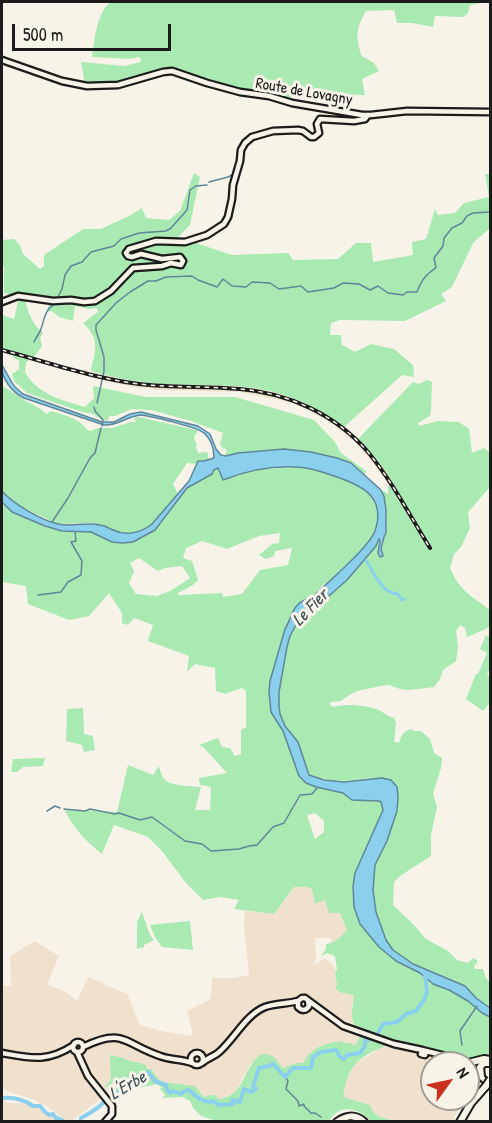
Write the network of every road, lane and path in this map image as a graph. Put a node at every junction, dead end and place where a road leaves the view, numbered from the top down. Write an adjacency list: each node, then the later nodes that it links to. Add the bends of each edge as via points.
1 (2, 60): 3 (street, Route de Lovagny, via 87,86 118,86 172,71 240,92)
2 (490, 112): 3 (street, Route de Lovagny)
3 (368, 115): 4 (street, via 357,120 322,118 317,124 319,133 314,137 296,130 271,131 251,138 241,150 225,223 205,236 182,242 151,242 126,253 131,257 180,257 180,265 133,268 111,291 86,303 18,296)
4 (2, 302)
5 (298, 1001): 6 (street); 7 (street); 8 (street)
6 (308, 1001): 9 (street); 10 (street)
7 (282, 1004): 8 (street); 12 (street, via 255,1013)
8 (298, 1007): 9 (street)
9 (308, 1008): 10 (street)
10 (320, 1009): 13 (street, via 343,1026)
11 (79, 1048): 14 (street, via 38,1059); 17 (street, via 107,1038 123,1039); 23 (street, via 88,1076 112,1106 113,1112)
12 (223, 1048): 15 (street); 19 (street)
13 (421, 1051)
14 (2, 1053)
15 (201, 1055): 16 (street); 19 (street)
16 (192, 1056): 17 (street); 18 (street)
17 (172, 1059): 18 (street)
18 (192, 1063): 19 (street)
19 (202, 1063)
20 (481, 1077): 21 (street)
21 (489, 1084): 25 (highway, via 474,1099)
22 (339, 1121): 24 (highway, via 352,1116)
23 (105, 1122)
24 (364, 1122)
25 (461, 1122)

